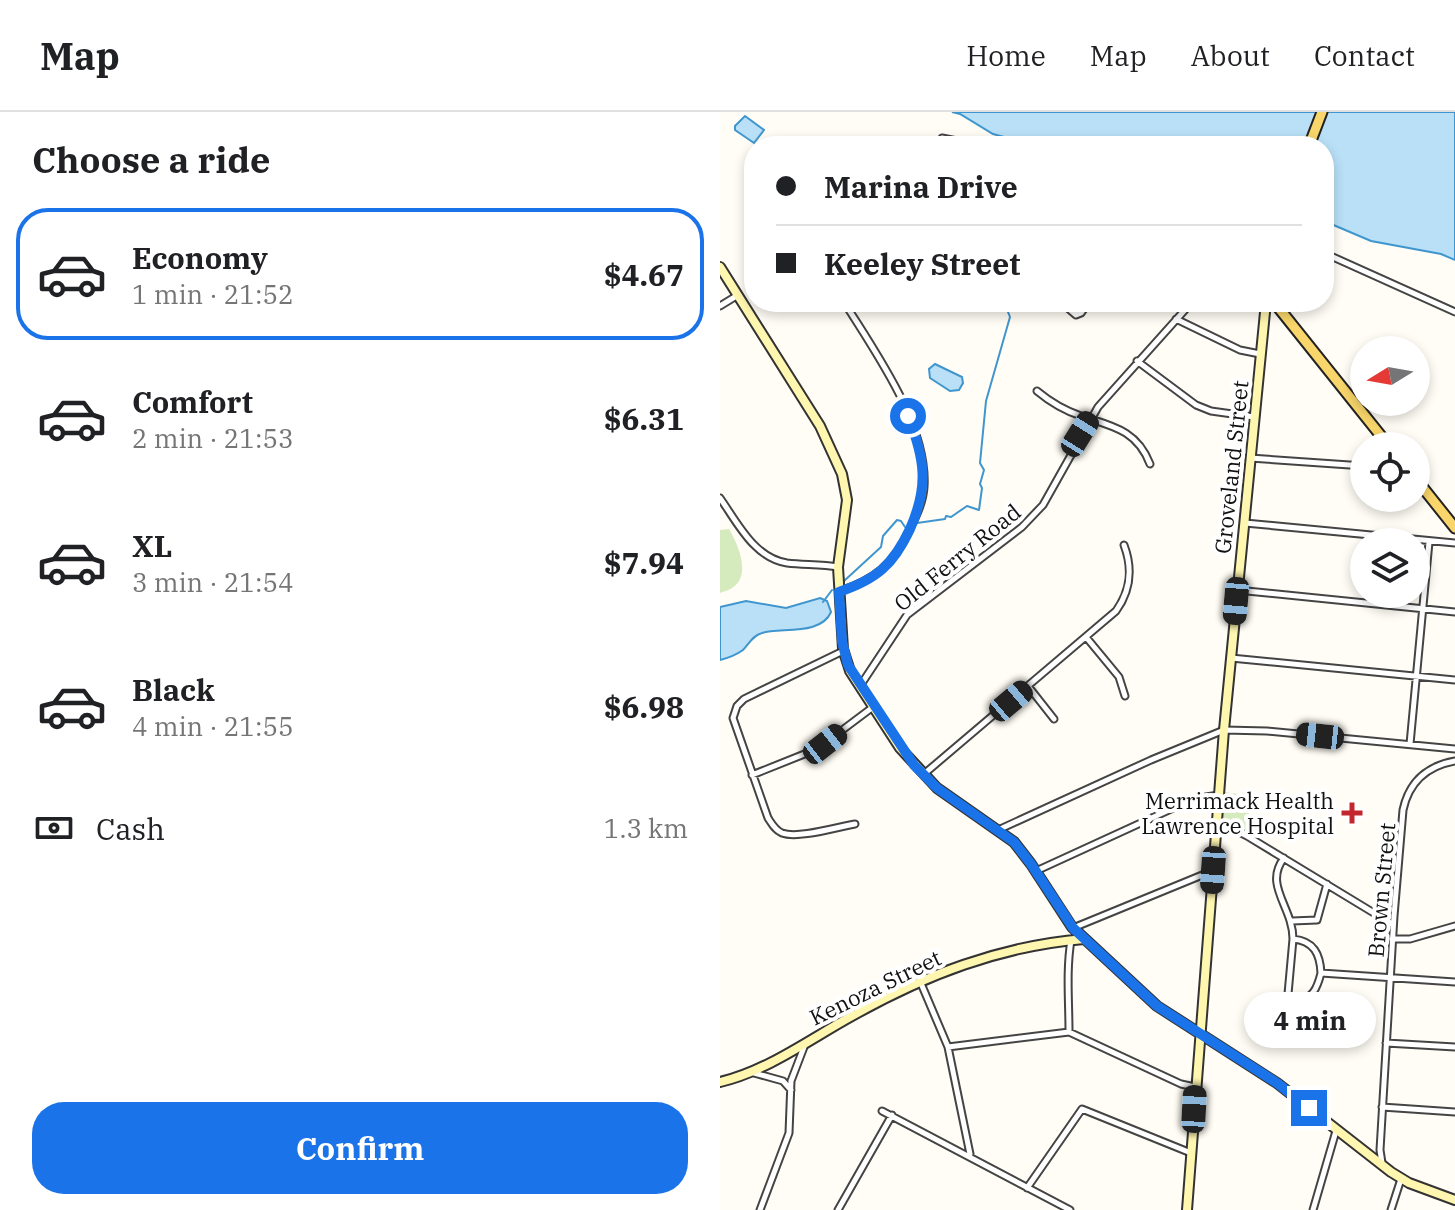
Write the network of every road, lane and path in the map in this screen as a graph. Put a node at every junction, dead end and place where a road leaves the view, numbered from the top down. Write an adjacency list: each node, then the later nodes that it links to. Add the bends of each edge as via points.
1 (1322, 112): 2 (main road)
2 (1313, 136)
3 (1334, 258): 13 (street)
4 (720, 267): 5 (street)
5 (738, 295): 6 (street); 7 (street)
6 (744, 305)
7 (720, 306)
8 (749, 312): 32 (street, via 820,426 842,474 847,500)
9 (850, 312): 34 (street, via 903,405 917,438 924,479 921,503 892,561 876,575)
10 (1183, 312): 14 (street, Old Ferry Road)
11 (1265, 312): 15 (street, Groveland Street)
12 (1282, 312): 20 (main road)
13 (1455, 312)
14 (1176, 319): 15 (street); 16 (street, Old Ferry Road)
15 (1260, 354): 18 (street, Groveland Street)
16 (1137, 361): 18 (street, via 1196,405); 19 (street, Old Ferry Road)
17 (1037, 391): 19 (street)
18 (1254, 417): 21 (street, Groveland Street)
19 (1090, 418): 22 (street, via 1118,427 1143,449); 42 (street, Old Ferry Road, via 1043,505 1022,527 916,606)
20 (1378, 432)
21 (1250, 458): 23 (street); 26 (street, Groveland Street)
22 (1150, 464)
23 (1350, 465)
24 (1430, 497): 27 (main road)
25 (720, 498): 32 (street, via 766,555 787,563)
26 (1243, 523): 28 (street); 33 (street, Groveland Street)
27 (1455, 528)
28 (1350, 534)
29 (1430, 542): 30 (street)
30 (1455, 543)
31 (1124, 545): 37 (street, via 1131,575 1125,596)
32 (838, 567): 34 (street)
33 (1237, 590): 35 (street); 39 (street, Groveland Street)
34 (839, 592): 38 (street)
35 (1423, 609): 36 (street); 40 (street)
36 (1455, 612)
37 (1086, 637): 43 (street); 44 (street, via 1119,677)
38 (844, 651): 42 (street); 51 (street, via 737,706 734,725)
39 (1231, 658): 40 (street); 47 (street, Groveland Street)
40 (1416, 677): 41 (street); 48 (street)
41 (1455, 680)
42 (860, 686): 45 (street)
43 (1028, 686): 46 (street); 52 (street)
44 (1125, 696)
45 (874, 706): 51 (street, via 817,749); 52 (street)
46 (1054, 719)
47 (1224, 730): 48 (street); 53 (street, Groveland Street); 56 (street)
48 (1410, 744): 49 (street)
49 (1455, 749)
50 (1455, 761): 62 (street, Brown Street, via 1425,772 1405,801)
51 (752, 775): 54 (street, via 768,818 782,833)
52 (923, 775): 56 (street)
53 (1219, 795): 55 (street, Groveland Street); 59 (street, via 1193,799)
54 (855, 824)
55 (1216, 825): 57 (street); 58 (street, Groveland Street)
56 (998, 830): 59 (street)
57 (1284, 858): 60 (street); 61 (street, via 1276,883)
58 (1213, 870): 64 (street); 77 (street, Groveland Street)
59 (1036, 871): 64 (street)
60 (1327, 884): 61 (street, via 1317,920); 62 (street)
61 (1292, 921): 66 (street)
62 (1393, 924): 67 (street, Brown Street)
63 (1455, 926): 67 (street)
64 (1073, 928): 65 (street); 69 (street, Kenoza Street)
65 (1084, 939): 68 (street, Kenoza Street); 77 (street, via 1157,1006)
66 (1293, 939): 70 (street, via 1314,947); 74 (street)
67 (1392, 939): 71 (street, Brown Street)
68 (1071, 940): 69 (street, Kenoza Street); 76 (street, via 1066,979)
69 (1052, 941): 72 (street, Kenoza Street)
70 (1321, 973): 71 (street); 74 (street, via 1310,998 1296,1002)
71 (1390, 978): 73 (street); 79 (street, Brown Street)
72 (920, 981): 78 (street, Kenoza Street); 80 (street)
73 (1455, 982)
74 (1288, 994): 75 (street)
75 (1286, 1027)
76 (1069, 1032): 80 (street); 84 (street)
77 (1200, 1033): 84 (street, Groveland Street); 90 (street, via 1286,1090)
78 (806, 1042): 82 (street, Kenoza Street); 85 (street)
79 (1386, 1043): 81 (street); 86 (street, Brown Street)
80 (948, 1047): 94 (street)
81 (1455, 1047)
82 (748, 1073): 83 (street, Kenoza Street); 85 (street, via 783,1081)
83 (720, 1082)
84 (1195, 1087): 92 (street, Groveland Street)
85 (791, 1090): 99 (street, via 789,1133)
86 (1382, 1107): 88 (street); 91 (street, Brown Street)
87 (882, 1111): 89 (street)
88 (1455, 1112)
89 (892, 1115): 94 (street); 100 (street)
90 (1336, 1131): 93 (street); 103 (street)
91 (1380, 1146): 93 (street); 95 (street, Brown Street)
92 (1191, 1153): 97 (street, via 1082,1109); 102 (street, Groveland Street)
93 (1366, 1154): 95 (street)
94 (970, 1155): 97 (street)
95 (1383, 1167): 96 (street)
96 (1401, 1179): 98 (street); 104 (street)
97 (1027, 1188): 101 (street)
98 (1455, 1200)
99 (760, 1210)
100 (838, 1210)
101 (1070, 1210)
102 (1187, 1210)
103 (1313, 1210)
104 (1391, 1210)

